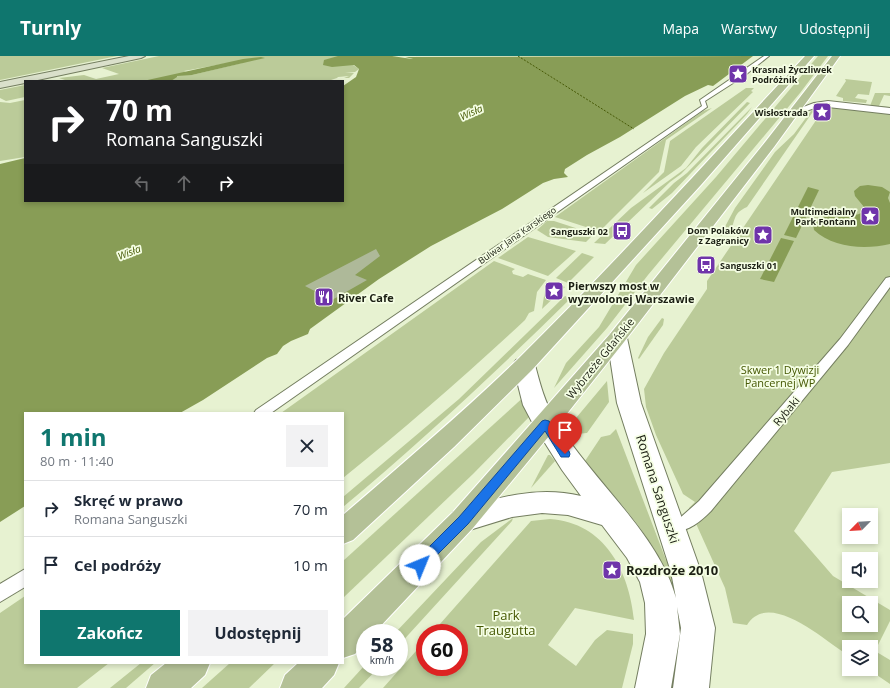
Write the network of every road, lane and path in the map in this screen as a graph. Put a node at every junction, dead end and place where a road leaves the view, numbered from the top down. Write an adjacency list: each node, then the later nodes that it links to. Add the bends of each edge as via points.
1 (141, 56): 5 (main road)
2 (766, 56): 15 (street, Bulwar Jana Karskiego, via 702,101 704,106)
3 (810, 56): 14 (main road)
4 (836, 56): 8 (main road, Wybrzeże Gdańskie)
5 (24, 80)
6 (24, 80): 7 (main road)
7 (0, 85)
8 (811, 90): 9 (street, via 831,100); 11 (main road, Wybrzeże Gdańskie)
9 (850, 105): 10 (street); 11 (street, via 817,105)
10 (890, 111)
11 (794, 112): 13 (main road, Wybrzeże Gdańskie)
12 (890, 280): 19 (street, Rybaki, via 844,342 705,506 691,521 682,525)
13 (617, 338): 16 (main road, Wybrzeże Gdańskie); 19 (street, Romana Sanguszki, via 629,403)
14 (524, 365): 16 (street, via 535,405); 20 (main road, via 445,441)
15 (262, 412)
16 (545, 424): 17 (street); 18 (main road, Wybrzeże Gdańskie)
17 (611, 516): 18 (street, via 579,507 542,502); 28 (street, via 637,549 655,579 661,603 663,634)
18 (463, 520): 23 (main road, Wybrzeże Gdańskie)
19 (670, 525): 29 (street, Romana Sanguszki, via 686,572 698,628)
20 (344, 531)
21 (24, 577): 22 (street)
22 (0, 594)
23 (344, 641)
24 (192, 664): 26 (main road)
25 (321, 664): 27 (main road)
26 (164, 688)
27 (298, 688)
28 (653, 688)
29 (691, 688)

